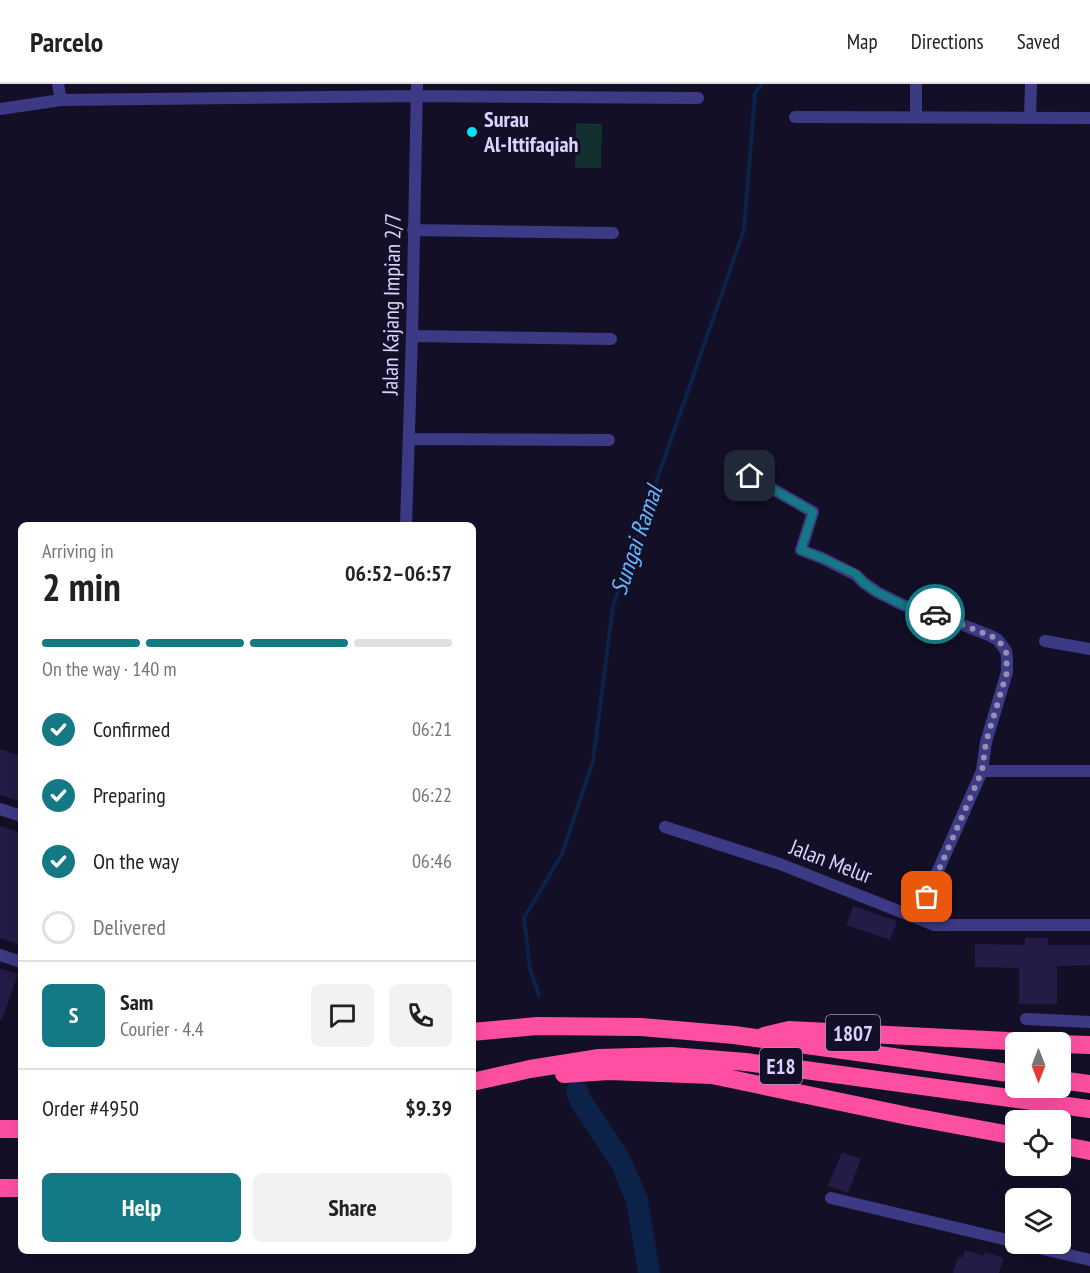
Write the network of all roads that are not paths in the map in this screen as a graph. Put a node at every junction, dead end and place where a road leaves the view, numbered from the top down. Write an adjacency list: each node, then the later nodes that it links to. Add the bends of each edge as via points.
1 (58, 84): 6 (street)
2 (916, 84): 9 (street)
3 (1031, 84): 10 (street)
4 (417, 90): 5 (street); 6 (street); 12 (street, Jalan Kajang Impian 2/7)
5 (698, 98)
6 (61, 100): 7 (street)
7 (0, 109)
8 (795, 117): 9 (street)
9 (916, 117): 10 (street)
10 (1030, 118): 11 (street)
11 (1090, 118)
12 (413, 230): 13 (street); 14 (street, Jalan Kajang Impian 2/7)
13 (613, 233)
14 (412, 336): 15 (street); 16 (street, Jalan Kajang Impian 2/7)
15 (611, 339)
16 (409, 439): 17 (street); 19 (street, Jalan Kajang Impian 2/7)
17 (609, 440)
18 (750, 476): 22 (street, via 813,512 801,550 856,574 877,592 903,605 963,624 1002,645 1007,672 986,742)
19 (406, 522)
20 (1045, 642): 21 (street)
21 (1090, 649)
22 (982, 771): 23 (street); 27 (street)
23 (1090, 771)
24 (0, 809): 25 (street)
25 (18, 815)
26 (665, 826): 27 (street, Jalan Melur, via 780,864)
27 (917, 918): 28 (street, Jalan Melur, via 934,925)
28 (1090, 925)
29 (0, 955): 30 (street)
30 (18, 961)
31 (1026, 1019): 32 (street)
32 (1090, 1022)
33 (476, 1032): 34 (highway, E18, via 537,1026 641,1027)
34 (753, 1038): 35 (highway, 1807, via 789,1030); 38 (highway, E18)
35 (1005, 1041)
36 (1071, 1044): 37 (highway)
37 (1090, 1045)
38 (1005, 1072)
39 (1071, 1081): 42 (highway)
40 (476, 1082): 43 (highway, E18, via 599,1058 671,1056 746,1062)
41 (476, 1083): 46 (highway, via 609,1071 712,1076)
42 (1090, 1084)
43 (1090, 1109)
44 (0, 1129): 45 (highway)
45 (18, 1129)
46 (1005, 1134)
47 (1071, 1146): 48 (highway)
48 (1090, 1149)
49 (0, 1188): 50 (highway)
50 (18, 1188)
51 (831, 1198): 52 (street)
52 (1005, 1239)
53 (1064, 1254): 54 (street)
54 (1090, 1260)

